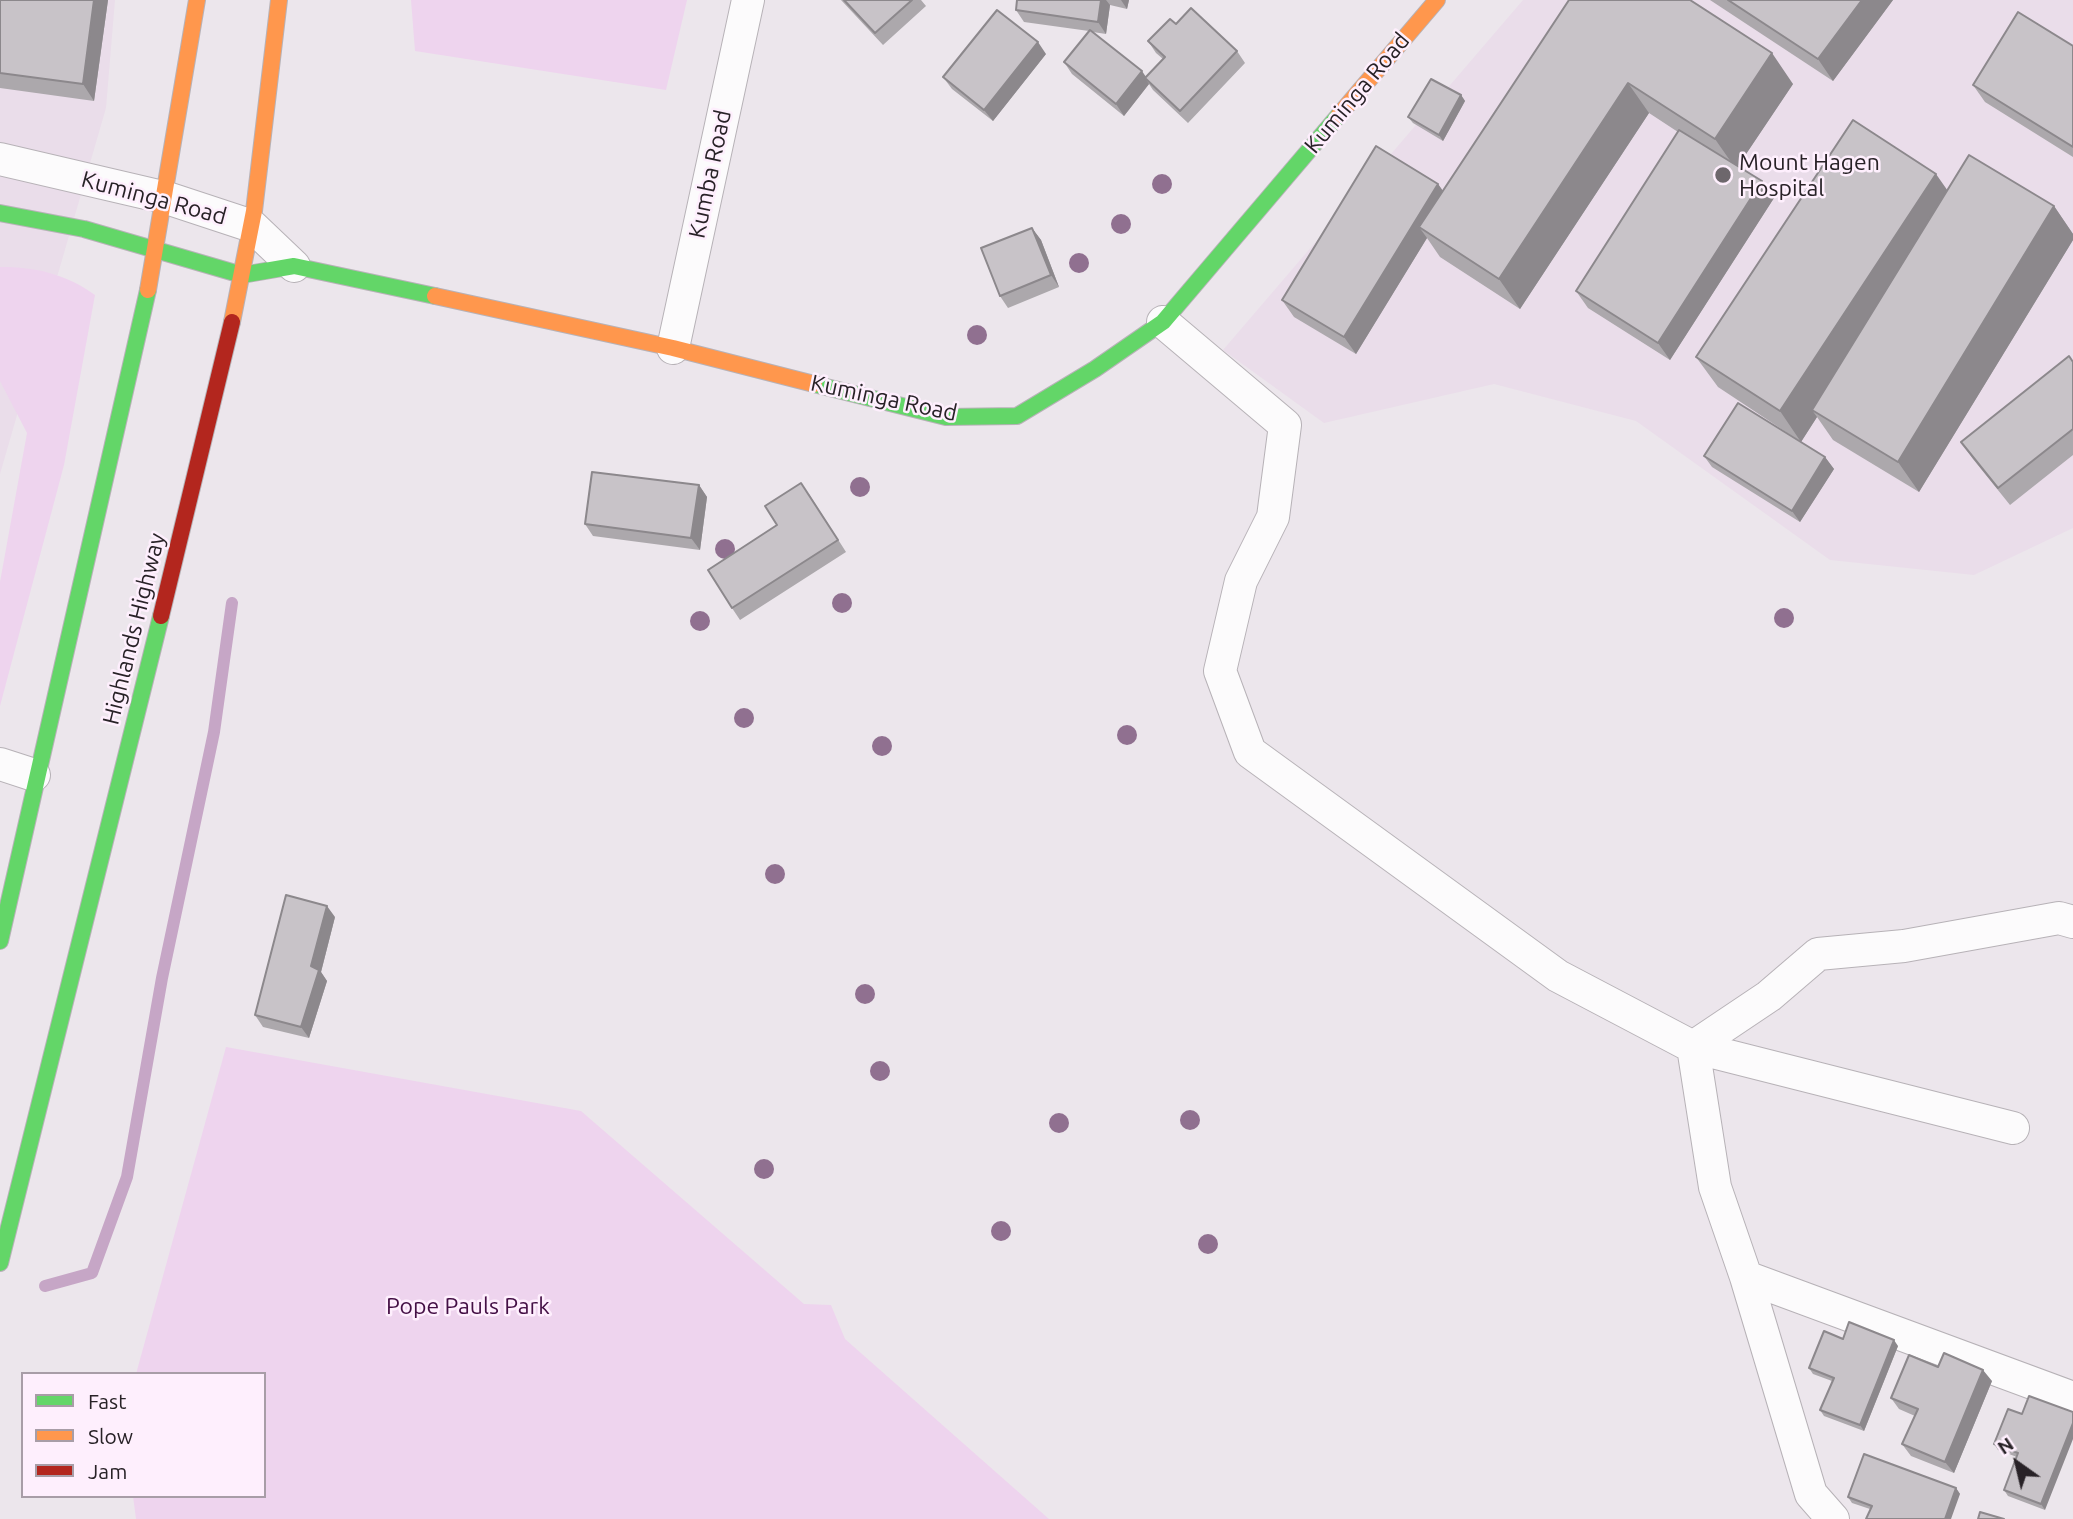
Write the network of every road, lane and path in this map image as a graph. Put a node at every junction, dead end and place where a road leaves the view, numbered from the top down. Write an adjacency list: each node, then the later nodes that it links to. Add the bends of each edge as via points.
1 (197, 0): 6 (main road)
2 (279, 0): 8 (main road, Highlands Highway)
3 (748, 0): 13 (street, Kumba Road)
4 (1437, 0): 12 (main road, Kuminga Road)
5 (0, 159): 6 (street, Kuminga Road)
6 (167, 198): 8 (street, Kuminga Road); 9 (main road)
7 (0, 213): 9 (main road, Kuminga Road, via 84,229)
8 (252, 226): 10 (street, Kuminga Road); 11 (main road, Highlands Highway)
9 (154, 249): 11 (main road, Kuminga Road); 15 (main road, via 135,351)
10 (293, 266): 11 (main road, Kuminga Road); 13 (main road, Kuminga Road)
11 (242, 275): 20 (main road, Highlands Highway)
12 (1163, 322): 13 (main road, Kuminga Road, via 1017,416 946,417); 18 (street, via 1285,425 1273,517 1241,581 1220,671 1250,752 1558,976)
13 (673, 348)
14 (0, 764): 15 (street)
15 (34, 775): 17 (main road)
16 (2073, 922): 18 (street, via 2059,918 1903,946 1818,954 1769,996)
17 (0, 941)
18 (1693, 1047): 19 (street); 21 (street, via 1715,1187)
19 (2013, 1128)
20 (0, 1263)
21 (1746, 1278): 22 (street); 23 (street, via 1811,1494)
22 (2073, 1398)
23 (1833, 1519)

